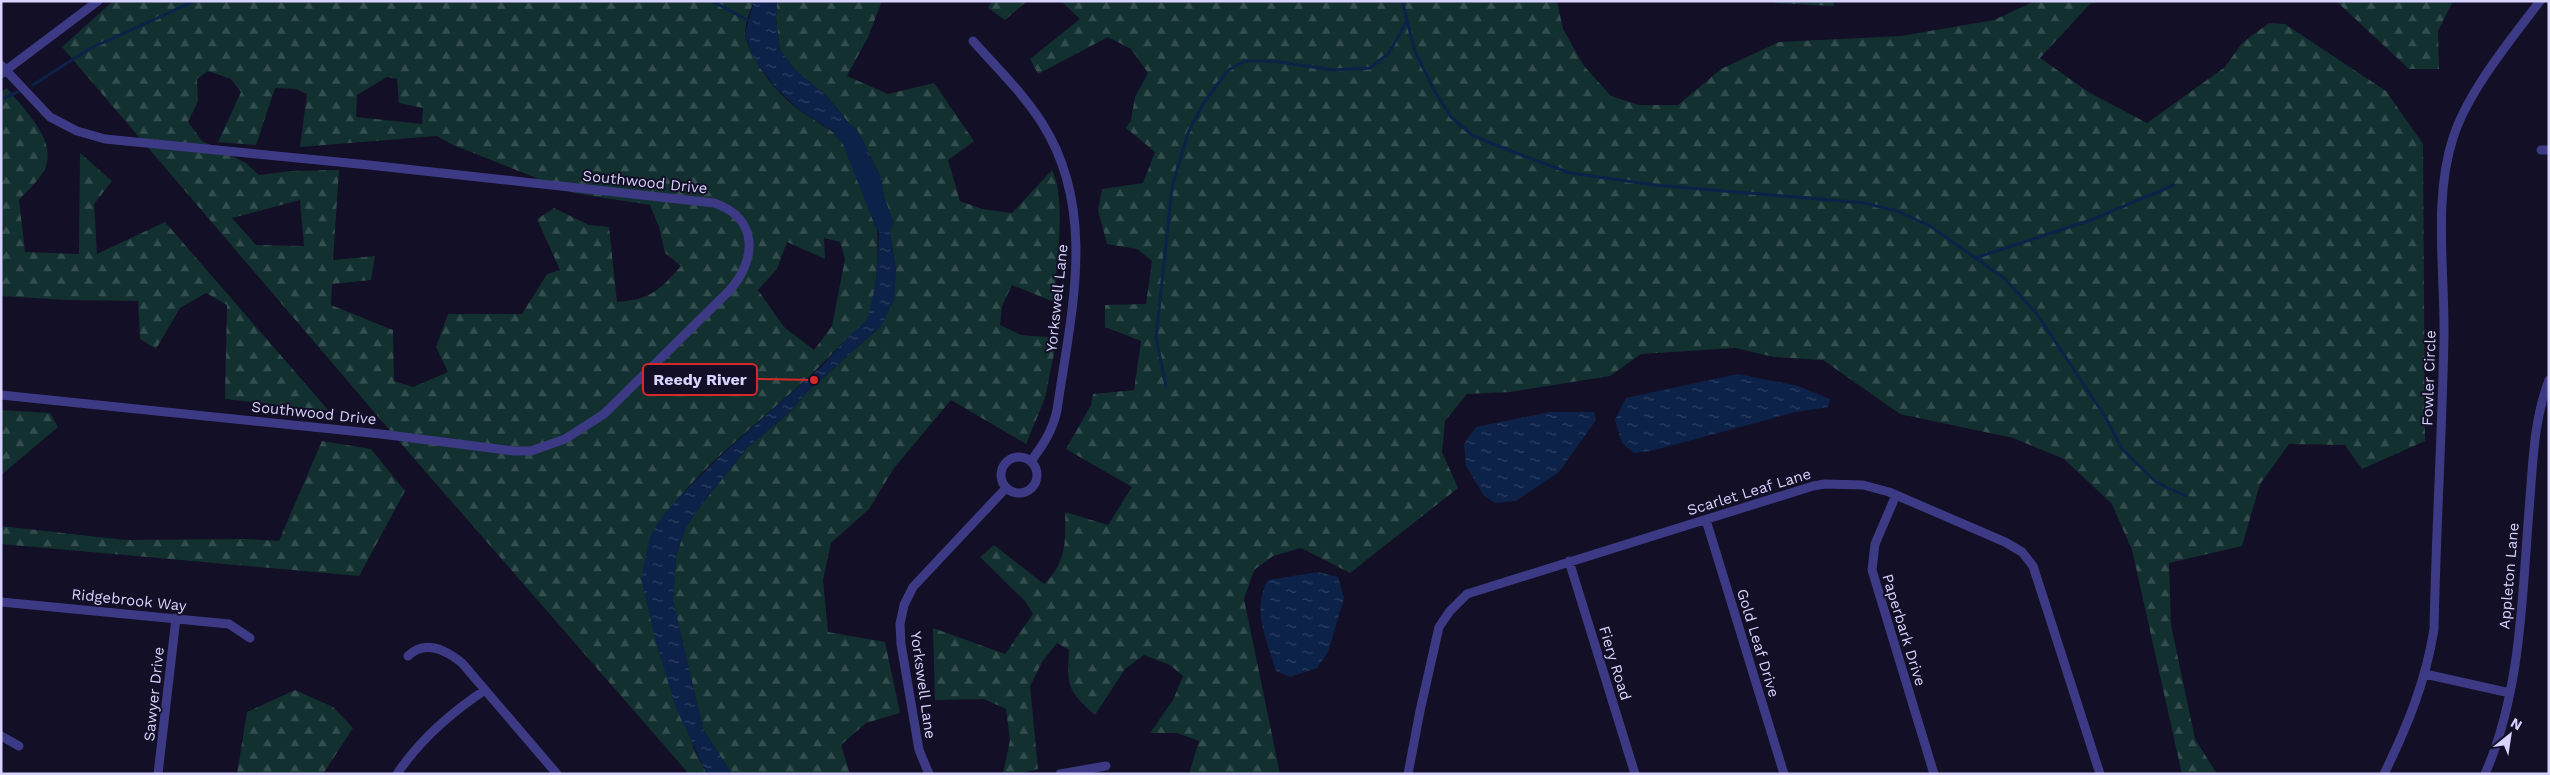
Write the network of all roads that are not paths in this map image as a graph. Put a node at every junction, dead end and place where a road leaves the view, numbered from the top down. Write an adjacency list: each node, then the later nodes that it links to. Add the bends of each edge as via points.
1 (98, 1): 4 (street)
2 (2540, 1): 16 (street, Fowler Circle, via 2494,61 2459,121 2445,172 2444,339 2434,629)
3 (973, 41): 7 (street, Yorkswell Lane, via 1027,101 1043,125 1069,185 1075,218 1077,261 1057,410 1045,442)
4 (3, 70): 6 (street, Southwood Drive, via 50,116 87,135 141,144 714,203 728,209 743,225 750,243 750,254 745,270 733,287 604,414 578,432 540,449 514,451)
5 (2549, 380): 18 (street, Appleton Lane, via 2536,426)
6 (1, 395)
7 (1031, 461): 8 (street, via 1015,458 1005,464 1001,475); 8 (street, via 1037,478 1031,489 1020,494)
8 (1006, 488): 25 (street, Yorkswell Lane, via 913,588 904,605 900,624 901,644 919,750)
9 (1896, 495): 10 (street, Scarlet Leaf Lane, via 1863,485 1826,484); 30 (street, Paperbark Drive, via 1875,544 1872,570); 31 (street, Scarlet Leaf Lane, via 2005,542 2022,552 2034,566)
10 (1706, 520): 11 (street, Scarlet Leaf Lane); 29 (street, Gold Leaf Drive)
11 (1569, 561): 27 (street, Scarlet Leaf Lane, via 1476,590 1450,610 1433,647); 28 (street, Fiery Road)
12 (1, 602): 13 (street, Ridgebrook Way)
13 (176, 618): 14 (street, Ridgebrook Way, via 229,624); 22 (street, Sawyer Drive)
14 (250, 638)
15 (408, 656): 17 (street, via 415,649 446,650)
16 (2425, 674): 18 (street); 32 (street, Fowler Circle, via 2410,719)
17 (485, 690): 23 (street, via 424,741); 24 (street)
18 (2510, 693): 33 (street, Appleton Lane, via 2503,726)
19 (1, 736): 20 (street)
20 (19, 746)
21 (1106, 766): 26 (street)
22 (158, 774)
23 (397, 774)
24 (557, 774)
25 (928, 774)
26 (1060, 774)
27 (1408, 774)
28 (1635, 774)
29 (1784, 774)
30 (1934, 774)
31 (2100, 774)
32 (2384, 774)
33 (2485, 774)

